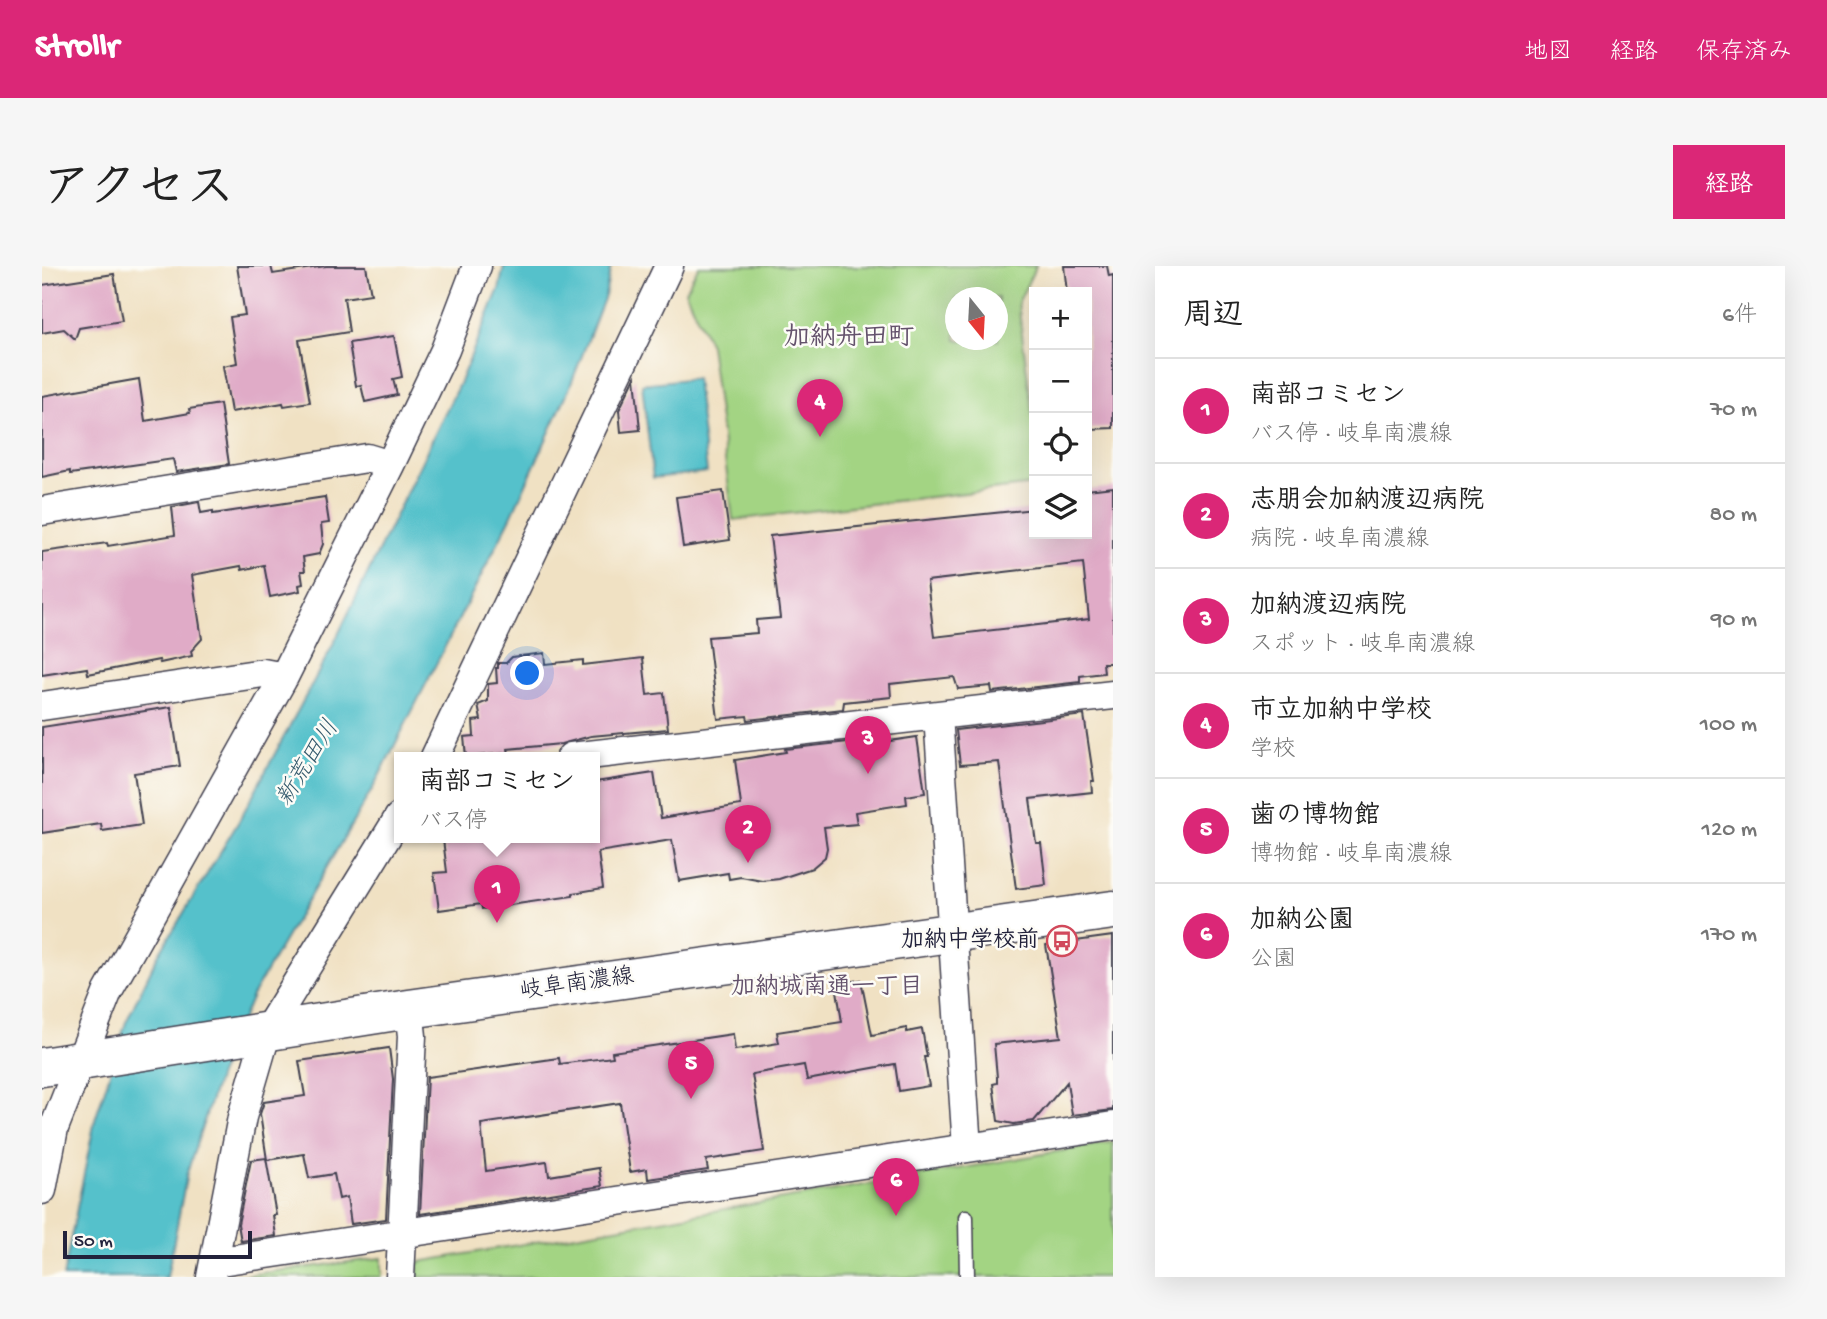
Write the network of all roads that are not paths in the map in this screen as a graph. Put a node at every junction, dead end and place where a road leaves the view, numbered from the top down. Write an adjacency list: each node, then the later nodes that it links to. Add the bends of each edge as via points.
1 (477, 266): 3 (street, via 445,350)
2 (669, 266): 9 (street)
3 (390, 466): 4 (street, via 367,458); 5 (street)
4 (42, 511)
5 (284, 677): 7 (street, via 263,673); 16 (street, via 108,990)
6 (1113, 695): 8 (street)
7 (42, 706)
8 (938, 715): 10 (street); 13 (street)
9 (437, 752)
10 (600, 754)
11 (394, 825): 15 (street)
12 (1113, 910): 13 (main road, 岐阜南濃線)
13 (953, 932): 14 (main road, 岐阜南濃線); 19 (street)
14 (409, 1009): 15 (main road, 岐阜南濃線); 22 (street, via 412,1036)
15 (267, 1031): 16 (main road, 岐阜南濃線); 23 (street, via 242,1117)
16 (79, 1062): 17 (main road, 岐阜南濃線); 20 (street, via 54,1128)
17 (42, 1067)
18 (1113, 1126): 19 (street)
19 (967, 1148): 22 (street)
20 (42, 1190)
21 (966, 1217): 25 (lane)
22 (402, 1231): 23 (street); 24 (street)
23 (212, 1269)
24 (400, 1277)
25 (967, 1277)

